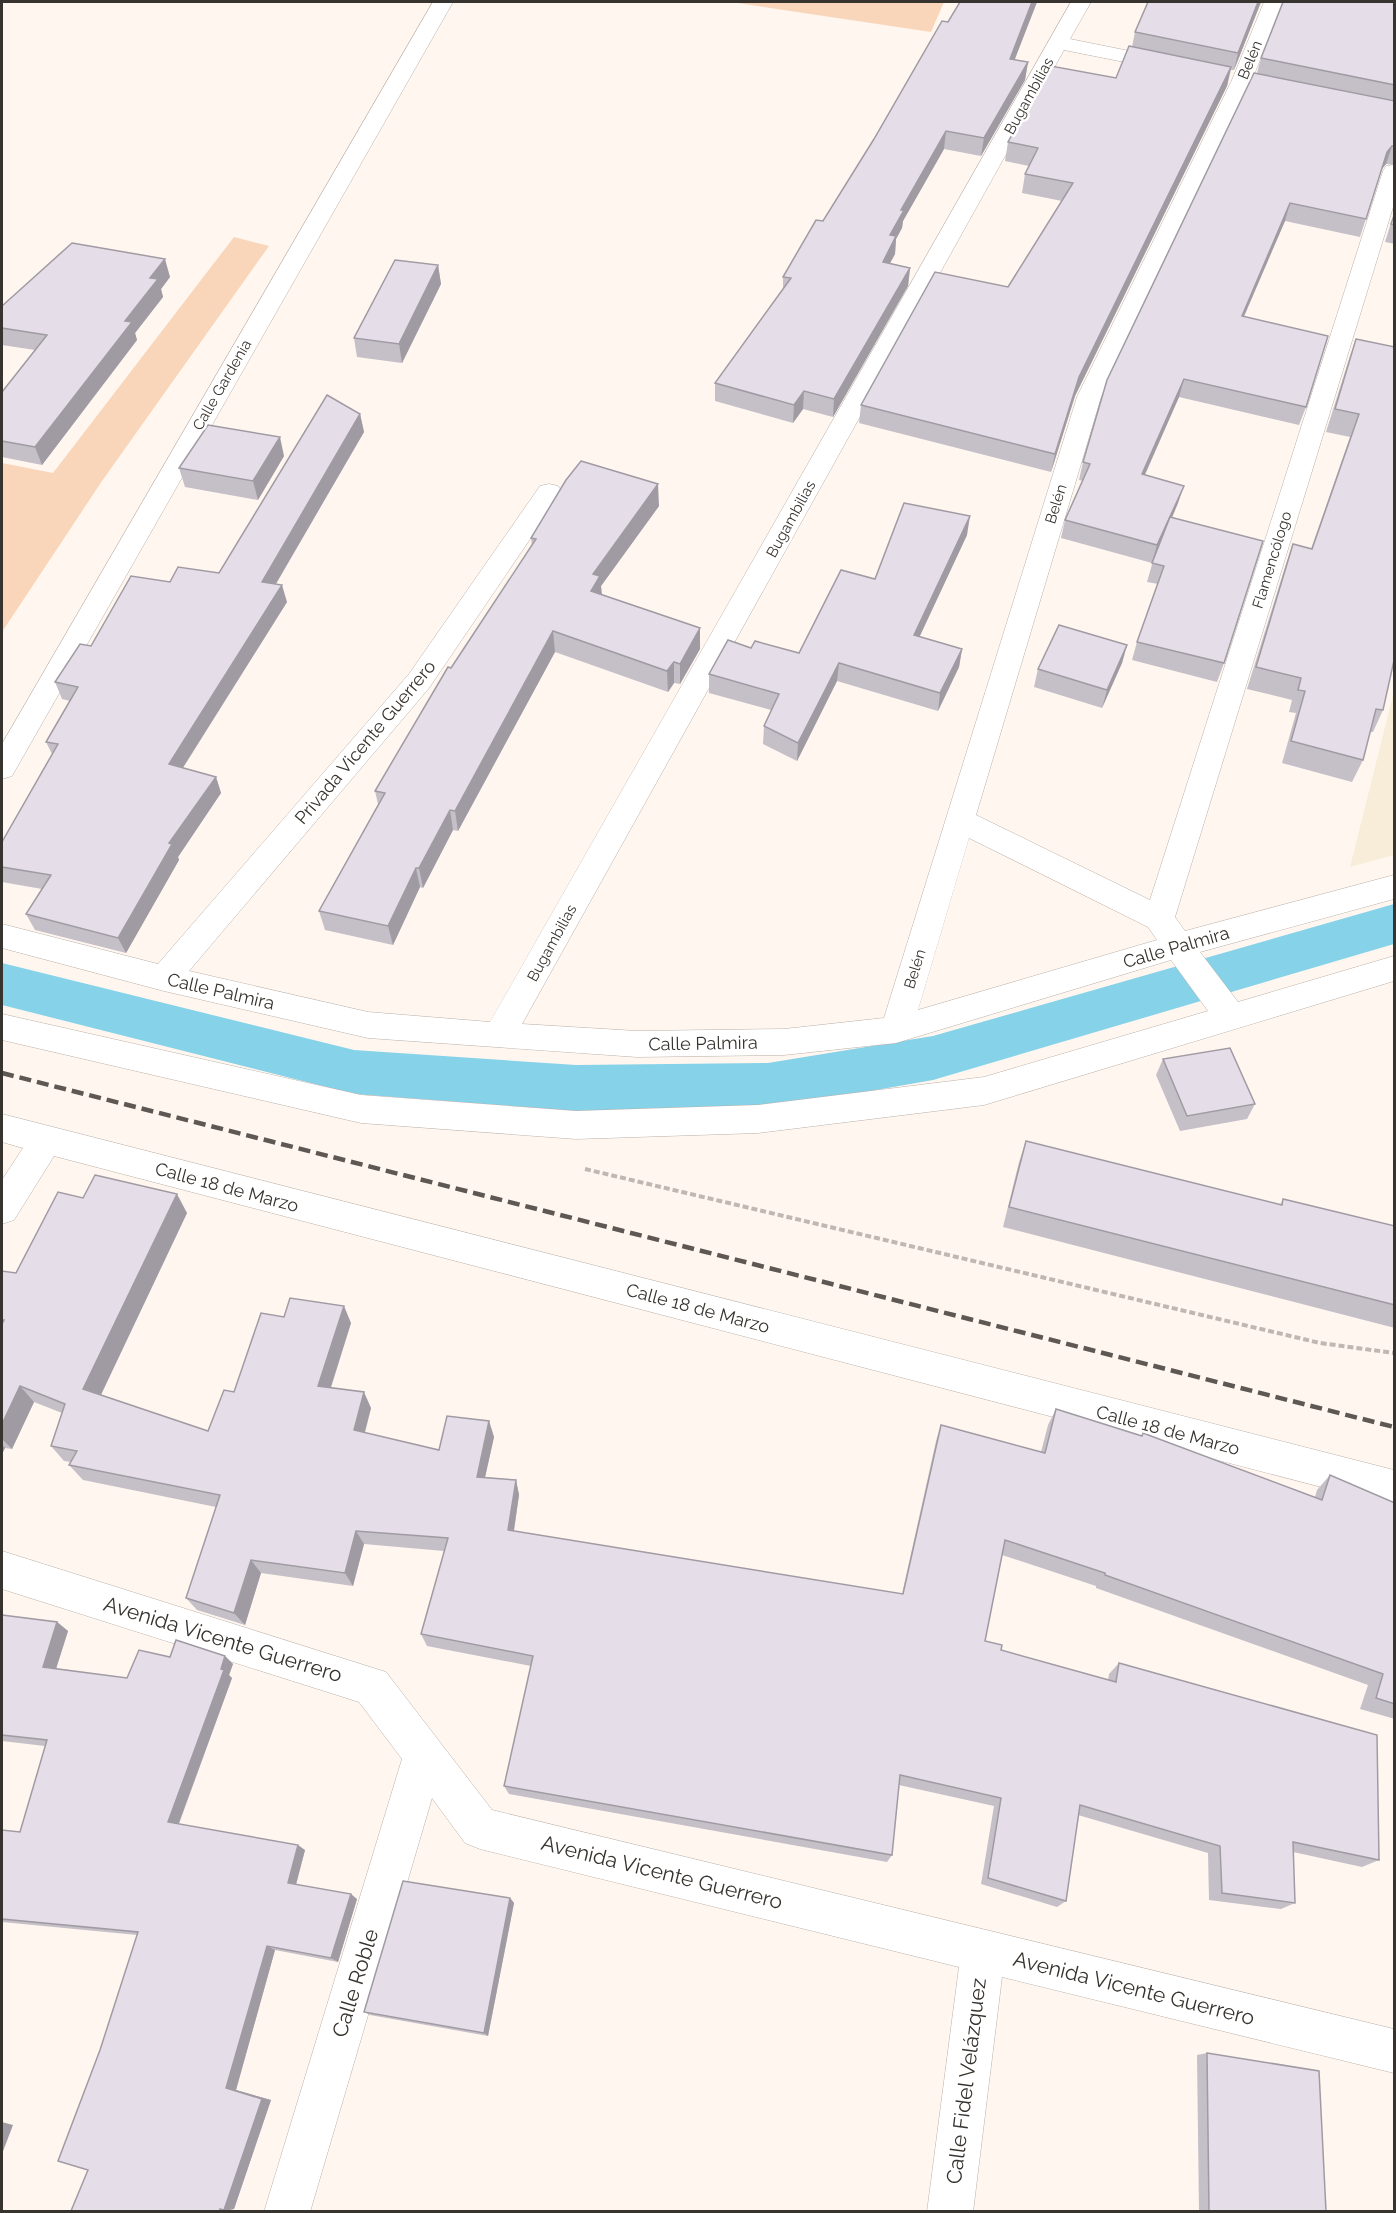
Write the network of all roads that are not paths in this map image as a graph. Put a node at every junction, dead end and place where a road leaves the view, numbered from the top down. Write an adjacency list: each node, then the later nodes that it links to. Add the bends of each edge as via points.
1 (443, 2): 8 (street, Calle Gardenia)
2 (1081, 2): 4 (street, Bugambilias)
3 (1273, 2): 9 (street, Belén, via 1242,80 1089,397)
4 (1059, 43): 5 (street); 19 (street, Bugambilias)
5 (1185, 69)
6 (1395, 171): 11 (street, Flamencólogo)
7 (549, 492): 15 (street, Privada Vicente Guerrero, via 419,681)
8 (2, 768)
9 (960, 820): 11 (street); 18 (street, Belén)
10 (1395, 887): 13 (street, Calle Palmira)
11 (1159, 918): 13 (street)
12 (2, 936): 15 (street, Calle Palmira)
13 (1177, 946): 16 (street); 18 (street, Calle Palmira)
14 (1395, 969): 16 (street)
15 (164, 978): 19 (street, Calle Palmira, via 368,1025)
16 (1226, 1011): 17 (street, via 984,1091 758,1119 576,1125 361,1109)
17 (2, 1027)
18 (897, 1030): 19 (street, Calle Palmira, via 784,1042 637,1044)
19 (499, 1036)
20 (2, 1128): 21 (street, Calle 18 de Marzo)
21 (46, 1140): 22 (street); 23 (street, Calle 18 de Marzo)
22 (2, 1209)
23 (1395, 1488)
24 (2, 1570): 25 (street, Avenida Vicente Guerrero, via 372,1686)
25 (424, 1754): 26 (street, Avenida Vicente Guerrero, via 480,1828); 28 (street, Calle Roble)
26 (983, 1951): 27 (street, Avenida Vicente Guerrero); 29 (street, Calle Fidel Velázquez)
27 (1395, 2052)
28 (287, 2211)
29 (950, 2211)

